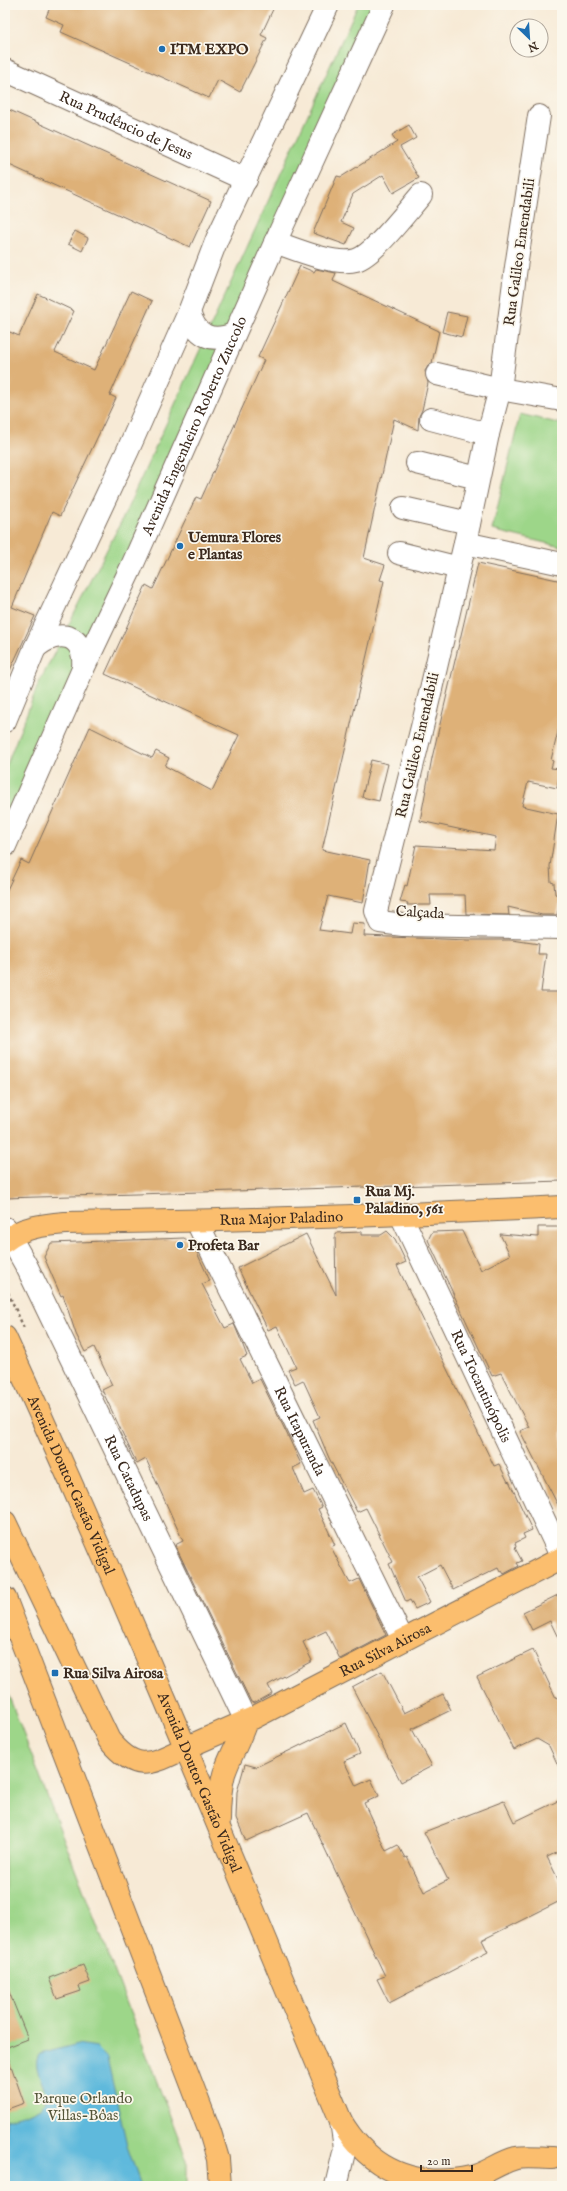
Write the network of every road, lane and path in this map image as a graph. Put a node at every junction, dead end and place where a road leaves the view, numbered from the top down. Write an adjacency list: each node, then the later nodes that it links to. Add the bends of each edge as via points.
1 (328, 5): 5 (street)
2 (384, 5): 7 (street, Avenida Engenheiro Roberto Zuccolo)
3 (5, 70): 5 (street, Rua Prudêncio de Jesus)
4 (539, 116): 11 (street, Rua Galileo Emendabili)
5 (246, 180): 8 (street, via 217,239)
6 (421, 195): 7 (street, via 369,254 357,260 308,255)
7 (275, 242): 9 (street, Avenida Engenheiro Roberto Zuccolo)
8 (189, 312): 9 (street, via 192,324 200,333 211,338 223,338); 22 (street, via 128,450)
9 (234, 334): 23 (street, Avenida Engenheiro Roberto Zuccolo, via 131,568)
10 (437, 374): 11 (street)
11 (500, 389): 12 (street); 14 (street, Rua Galileo Emendabili)
12 (562, 400)
13 (431, 419): 14 (street)
14 (488, 434): 16 (street, Rua Galileo Emendabili)
15 (417, 463): 16 (street)
16 (478, 478): 18 (street, Rua Galileo Emendabili)
17 (404, 508): 18 (street)
18 (467, 533): 20 (street); 21 (street, Rua Galileo Emendabili)
19 (398, 553): 21 (street)
20 (562, 564)
21 (459, 568): 26 (street, Rua Galileo Emendabili, via 376,911 377,917 380,922 403,925)
22 (35, 648): 23 (street, via 45,639 57,635 69,638 79,645 82,651); 24 (street)
23 (83, 669): 25 (street, Avenida Engenheiro Roberto Zuccolo)
24 (5, 721)
25 (5, 846)
26 (562, 928)
27 (562, 1206): 28 (main road, Rua Major Paladino)
28 (400, 1215): 29 (main road, Rua Major Paladino); 33 (street, Rua Tocantinópolis)
29 (197, 1222): 30 (main road, Rua Major Paladino, via 65,1223 30,1228); 35 (street, Rua Itapuranda)
30 (7, 1235): 36 (street, Rua Catadupas)
31 (5, 1337): 37 (main road, Avenida Doutor Gastão Vidigal, via 66,1468)
32 (5, 1522): 37 (main road, Rua Silva Airosa, via 109,1740 125,1756 143,1764)
33 (562, 1558): 35 (main road, Rua Silva Airosa)
34 (5, 1598): 41 (main road, via 200,2105 218,2159)
35 (403, 1640): 36 (main road, Rua Silva Airosa)
36 (246, 1721): 37 (main road, Rua Silva Airosa); 38 (main road, via 225,1772 219,1798)
37 (185, 1748): 38 (main road, Avenida Doutor Gastão Vidigal)
38 (219, 1823): 39 (main road, Avenida Doutor Gastão Vidigal)
39 (341, 2121): 40 (main road, Avenida Doutor Gastão Vidigal, via 363,2151 381,2166 417,2178 437,2180 472,2177 516,2158); 42 (street, Avenida Doutor Gastão Vidigal, via 345,2148)
40 (557, 2156): 43 (main road)
41 (220, 2186)
42 (336, 2186)
43 (489, 2186)

